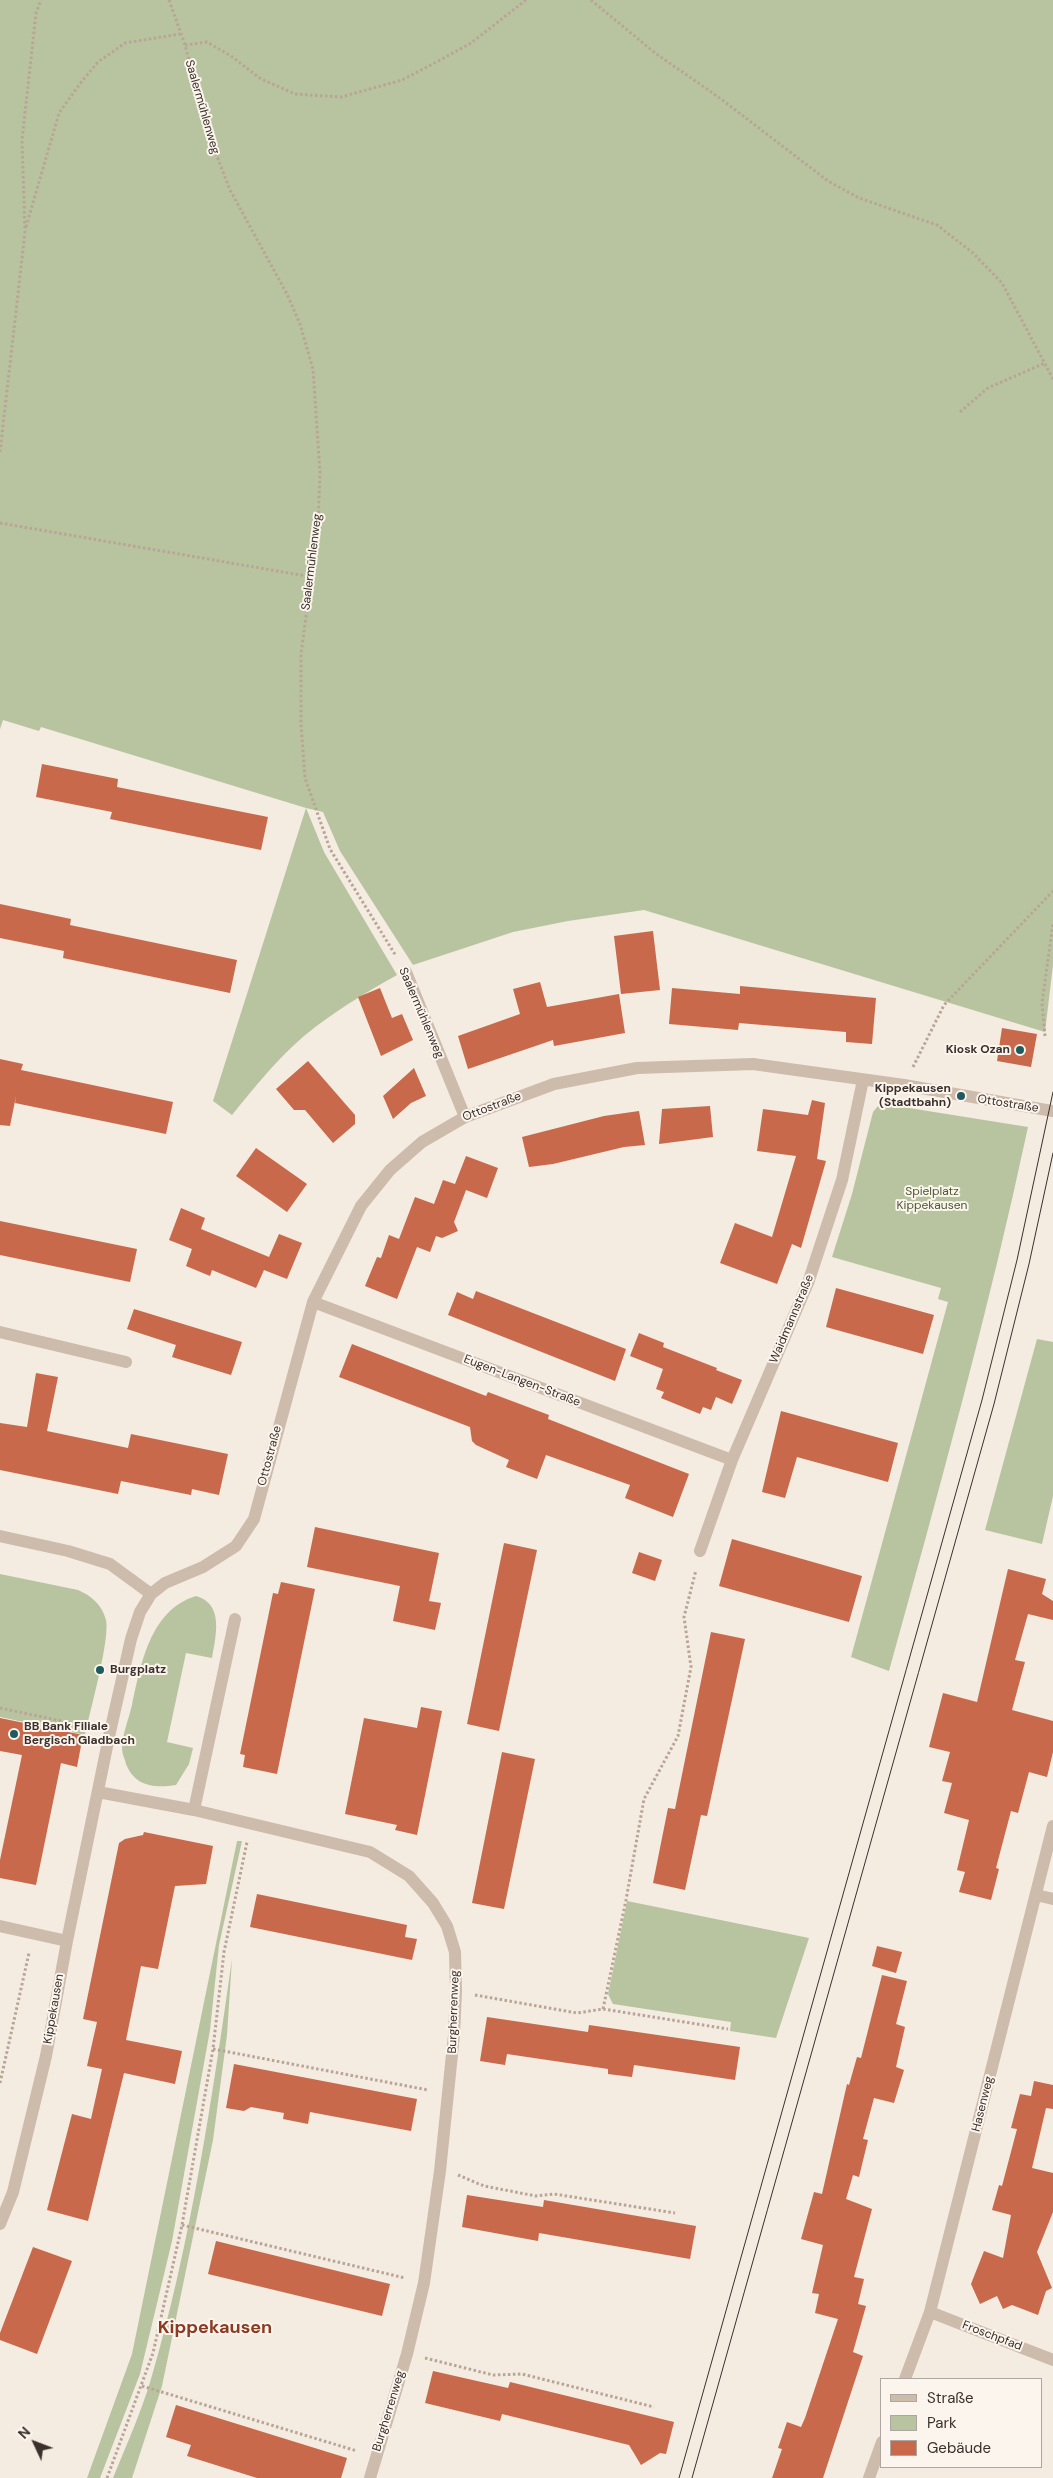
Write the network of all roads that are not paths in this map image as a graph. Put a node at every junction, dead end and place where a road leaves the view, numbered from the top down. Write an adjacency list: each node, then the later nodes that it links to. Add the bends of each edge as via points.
1 (406, 972): 4 (street, Saalermühlenweg)
2 (863, 1080): 3 (street, Ottostraße); 4 (street, Ottostraße, via 753,1064 637,1068 554,1084); 8 (street, Waidmannstraße, via 842,1180 808,1283)
3 (1053, 1111)
4 (464, 1117): 5 (street, Ottostraße, via 422,1142 390,1170 361,1206)
5 (313, 1302): 8 (street, Eugen-Langen-Straße); 11 (street, Ottostraße, via 254,1519 236,1546 203,1567 165,1583)
6 (0, 1332): 7 (street)
7 (126, 1362)
8 (732, 1460): 10 (street, Waidmannstraße)
9 (0, 1536): 11 (street, via 110,1564)
10 (700, 1551)
11 (151, 1594): 13 (street, via 140,1612 131,1640)
12 (235, 1619): 14 (street)
13 (98, 1792): 14 (street, Burgherrenweg); 19 (street, Kippekausen)
14 (194, 1810): 25 (street, Burgherrenweg, via 370,1852 409,1876 433,1903 447,1926 455,1952 456,1991 449,2094 424,2283 407,2354)
15 (1053, 1826): 16 (street, Hasenweg)
16 (1036, 1895): 17 (street); 21 (street, Hasenweg)
17 (1053, 1899)
18 (0, 1926): 19 (street)
19 (67, 1940): 20 (street, Kippekausen, via 44,2066 13,2192)
20 (0, 2224)
21 (930, 2312): 22 (street, Froschpfad); 23 (street, Hasenweg)
22 (1053, 2360)
23 (905, 2378)
24 (880, 2447): 26 (street)
25 (370, 2478)
26 (868, 2478)

